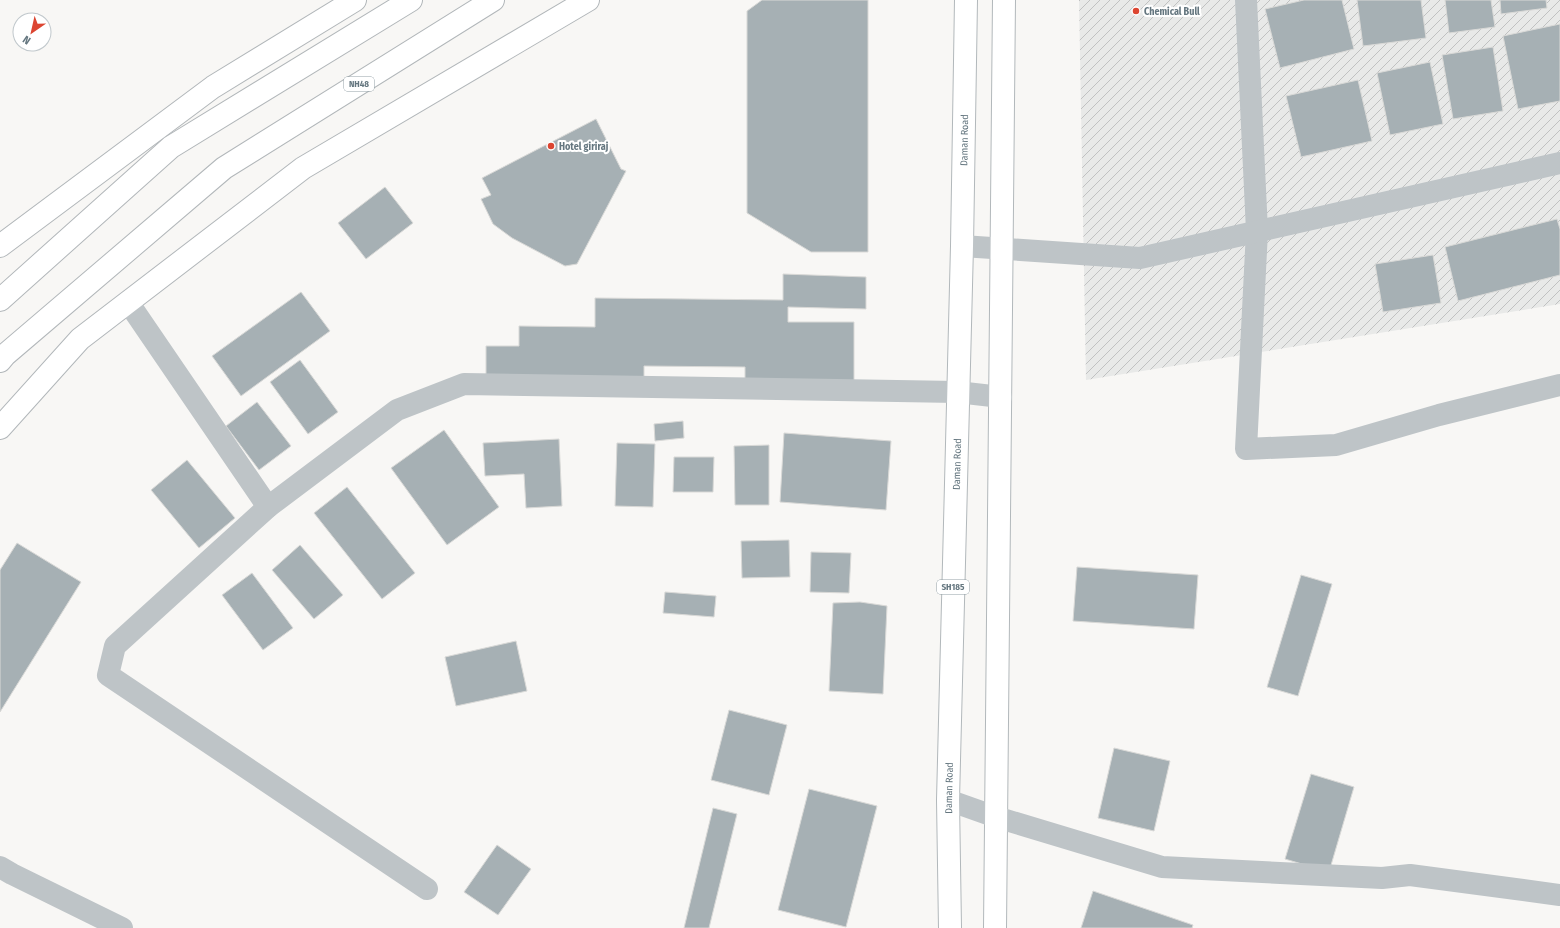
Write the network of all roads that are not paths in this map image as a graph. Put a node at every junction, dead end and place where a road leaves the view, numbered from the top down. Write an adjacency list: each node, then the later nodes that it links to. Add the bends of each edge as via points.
1 (355, 0): 10 (main road, via 213,87)
2 (411, 0): 13 (main road, via 171,147)
3 (493, 0): 15 (main road, NH48, via 224,168)
4 (588, 0): 14 (main road, via 303,168)
5 (966, 0): 11 (main road, Daman Road)
6 (1004, 0): 12 (main road)
7 (1246, 0): 9 (street)
8 (1560, 163): 9 (street)
9 (1257, 231): 12 (street, via 1140,258); 16 (street, via 1246,449 1336,445 1439,415)
10 (0, 246)
11 (962, 246): 12 (street); 17 (main road, Daman Road / SH185)
12 (1002, 249): 18 (main road)
13 (0, 300)
14 (128, 302): 19 (main road, via 80,339); 20 (street)
15 (0, 361)
16 (1560, 385)
17 (957, 392): 18 (street); 20 (street, via 464,384 397,410); 21 (main road, Daman Road / SH185)
18 (1001, 397): 22 (main road)
19 (0, 428)
20 (268, 508): 24 (street, via 115,646 108,675)
21 (948, 800): 22 (street); 27 (main road, Daman Road / SH185)
22 (996, 817): 25 (street, via 1162,867 1382,878 1410,875); 28 (main road)
23 (0, 867): 26 (street)
24 (427, 888)
25 (1560, 895)
26 (122, 928)
27 (950, 928)
28 (995, 928)

